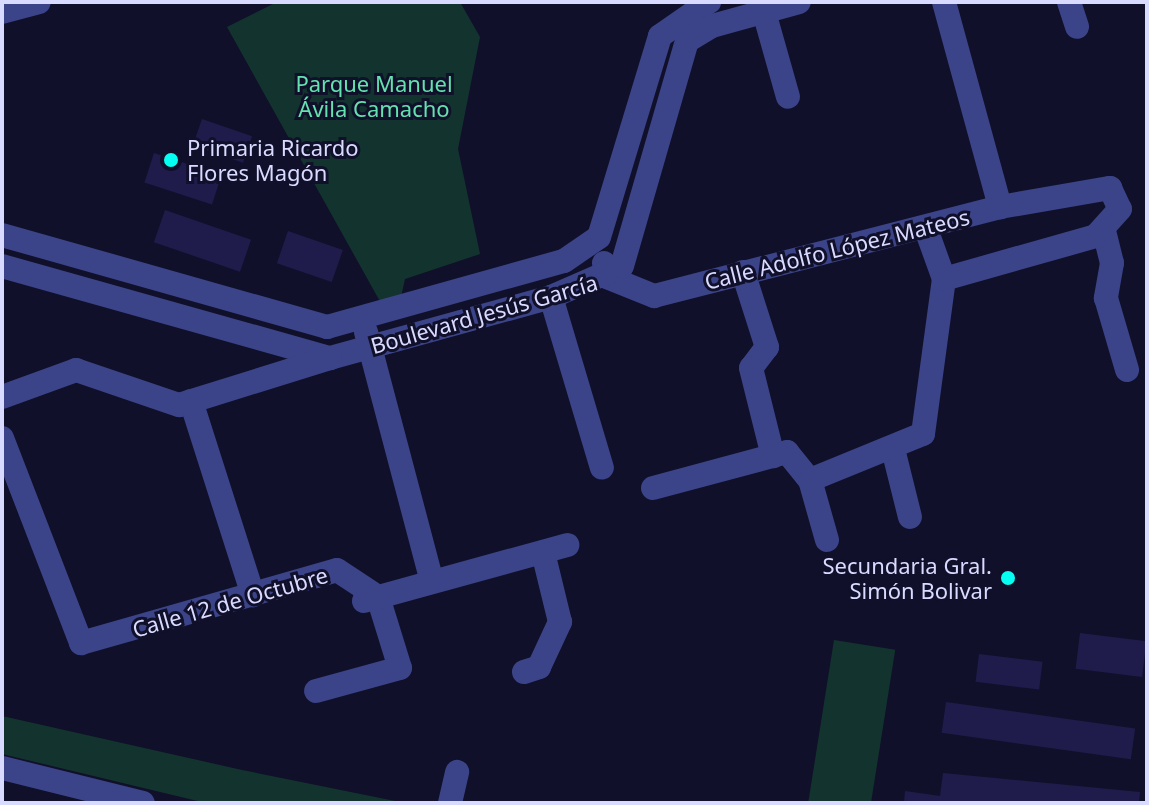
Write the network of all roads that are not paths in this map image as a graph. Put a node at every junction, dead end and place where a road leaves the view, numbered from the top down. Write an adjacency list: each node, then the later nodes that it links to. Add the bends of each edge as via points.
1 (39, 2): 6 (street)
2 (709, 2): 8 (street, Boulevard Jesús García)
3 (799, 2): 7 (street)
4 (944, 2): 11 (street)
5 (1069, 2): 9 (street)
6 (2, 12)
7 (764, 12): 8 (street); 10 (street)
8 (682, 18): 15 (street, Boulevard Jesús García, via 649,57); 18 (street, Boulevard Jesús García, via 674,70 622,266)
9 (1077, 27)
10 (788, 97)
11 (1000, 207): 12 (street, Calle Adolfo López Mateos); 13 (street, Calle Adolfo López Mateos, via 1110,188 1120,209)
12 (926, 229): 17 (street, Calle Adolfo López Mateos); 19 (street)
13 (1104, 231): 19 (street); 24 (street, via 1112,263 1106,298)
14 (2, 235): 21 (street, Boulevard Jesús García, via 327,327)
15 (599, 237): 18 (street); 21 (street, Boulevard Jesús García, via 564,261)
16 (2, 266): 23 (street, Boulevard Jesús García)
17 (743, 272): 18 (street, Calle Adolfo López Mateos, via 654,296); 29 (street, via 767,347 751,368)
18 (607, 277): 20 (street, Boulevard Jesús García)
19 (944, 279): 28 (street, via 923,434)
20 (551, 297): 22 (street, Boulevard Jesús García); 30 (street)
21 (362, 320): 22 (street)
22 (370, 348): 23 (street, Boulevard Jesús García); 37 (street)
23 (330, 358): 26 (street)
24 (1127, 370)
25 (2, 397): 26 (street, via 76,370 167,404)
26 (191, 401): 38 (street)
27 (2, 438): 38 (street, Calle 12 de Octubre, via 77,639 87,644)
28 (893, 449): 31 (street); 33 (street)
29 (773, 456): 31 (street, via 787,452); 32 (street)
30 (602, 468)
31 (810, 480): 34 (street)
32 (653, 488)
33 (910, 517)
34 (827, 540)
35 (567, 545): 36 (street)
36 (543, 552): 37 (street); 40 (street, via 560,622 539,667)
37 (432, 581): 39 (street)
38 (253, 595): 39 (street, Calle 12 de Octubre, via 337,570)
39 (370, 599): 41 (street, via 400,668)
40 (524, 672)
41 (316, 691)
42 (2, 768): 44 (street)
43 (457, 772): 45 (street)
44 (143, 803)
45 (450, 803)

